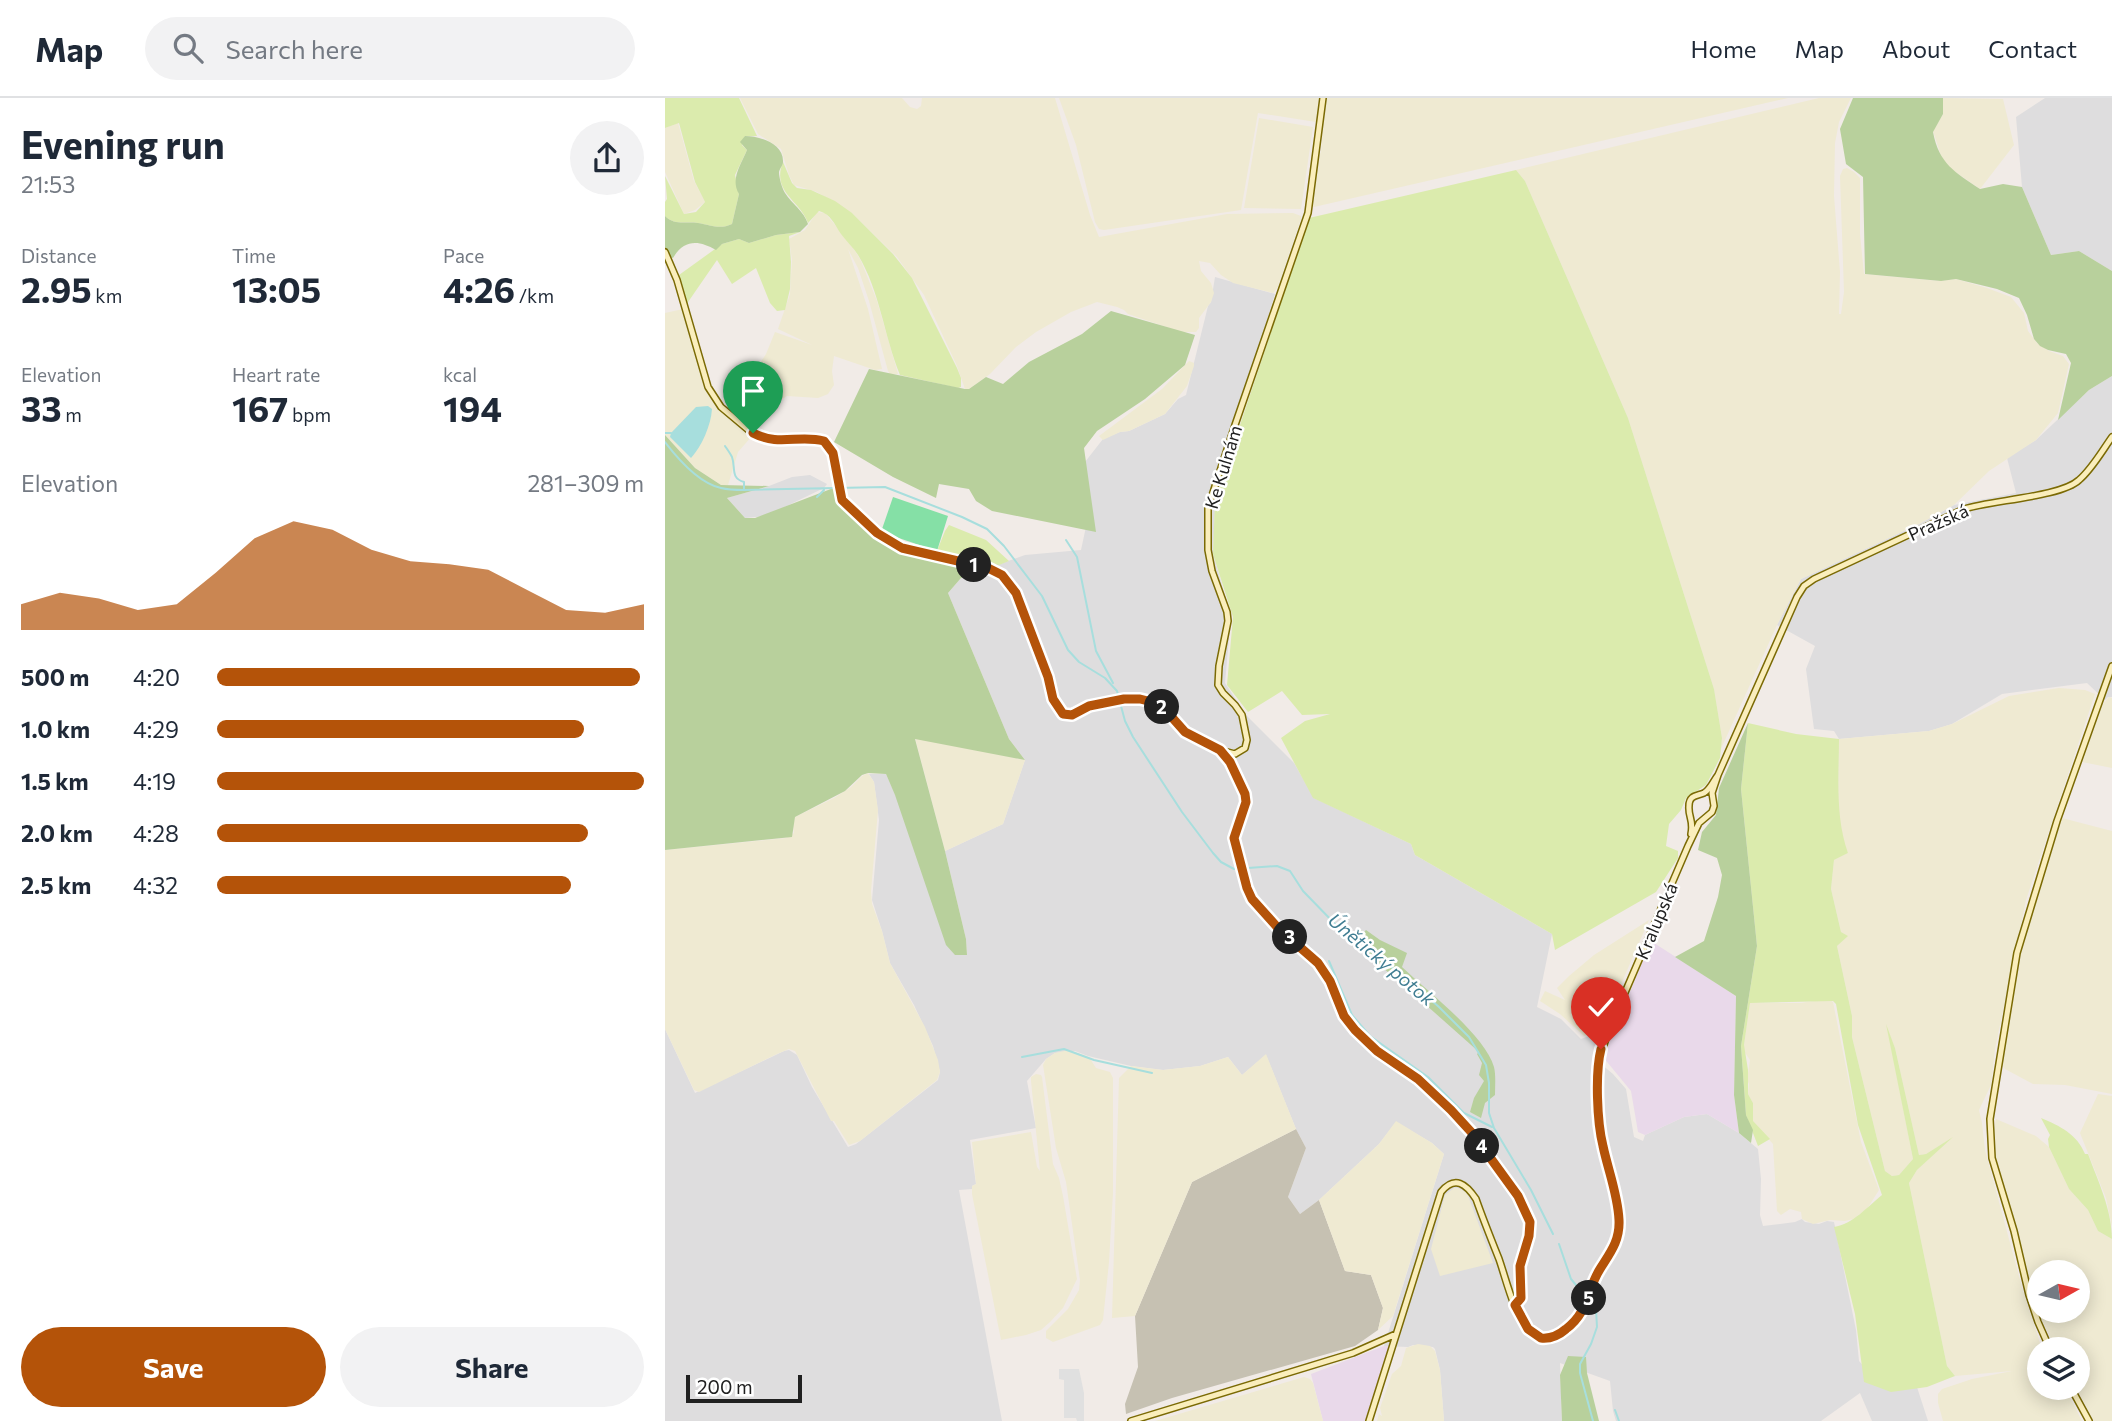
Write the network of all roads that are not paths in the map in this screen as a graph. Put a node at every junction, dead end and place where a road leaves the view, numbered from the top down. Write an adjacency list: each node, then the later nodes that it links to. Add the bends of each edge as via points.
1 (1323, 98): 6 (street, Ke Kulnám, via 1308,213 1208,508 1212,571 1228,621 1218,685 1242,715 1248,740)
2 (665, 252): 5 (street, via 711,393 721,407 764,439 824,441 831,449 842,500 896,545 1002,575 1018,599 1061,713 1070,716 1089,706 1140,699 1161,705 1185,732)
3 (2112, 437): 8 (street, Pražská, via 2079,480 2066,488 1963,509 1811,581 1799,593 1779,633)
4 (2112, 666): 16 (street, via 2057,821 2017,953 1990,1119 1993,1158)
5 (1220, 750): 6 (street); 7 (street)
6 (1235, 754): 7 (street)
7 (1234, 767): 14 (street, via 1246,798 1234,838 1248,892 1256,905 1318,963 1355,1030 1451,1110 1518,1196 1530,1231 1520,1266 1521,1298)
8 (1718, 775): 9 (street); 10 (street)
9 (1702, 793): 10 (street); 11 (street, via 1690,800)
10 (1713, 800): 12 (street, via 1712,812)
11 (1691, 813): 12 (street); 13 (street)
12 (1703, 819): 13 (street, Kralupská)
13 (1688, 846): 14 (street, Kralupská, via 1600,1054 1600,1134 1618,1206 1616,1244 1599,1270 1585,1308 1557,1335 1544,1338 1533,1334)
14 (1515, 1305): 15 (street, Kralupská, via 1476,1199 1461,1183 1453,1183 1441,1192)
15 (1396, 1334): 18 (street, via 1353,1353); 19 (street, Kralupská)
16 (2045, 1337)
17 (2078, 1400): 20 (street)
18 (1131, 1421)
19 (1369, 1421)
20 (2089, 1421)

